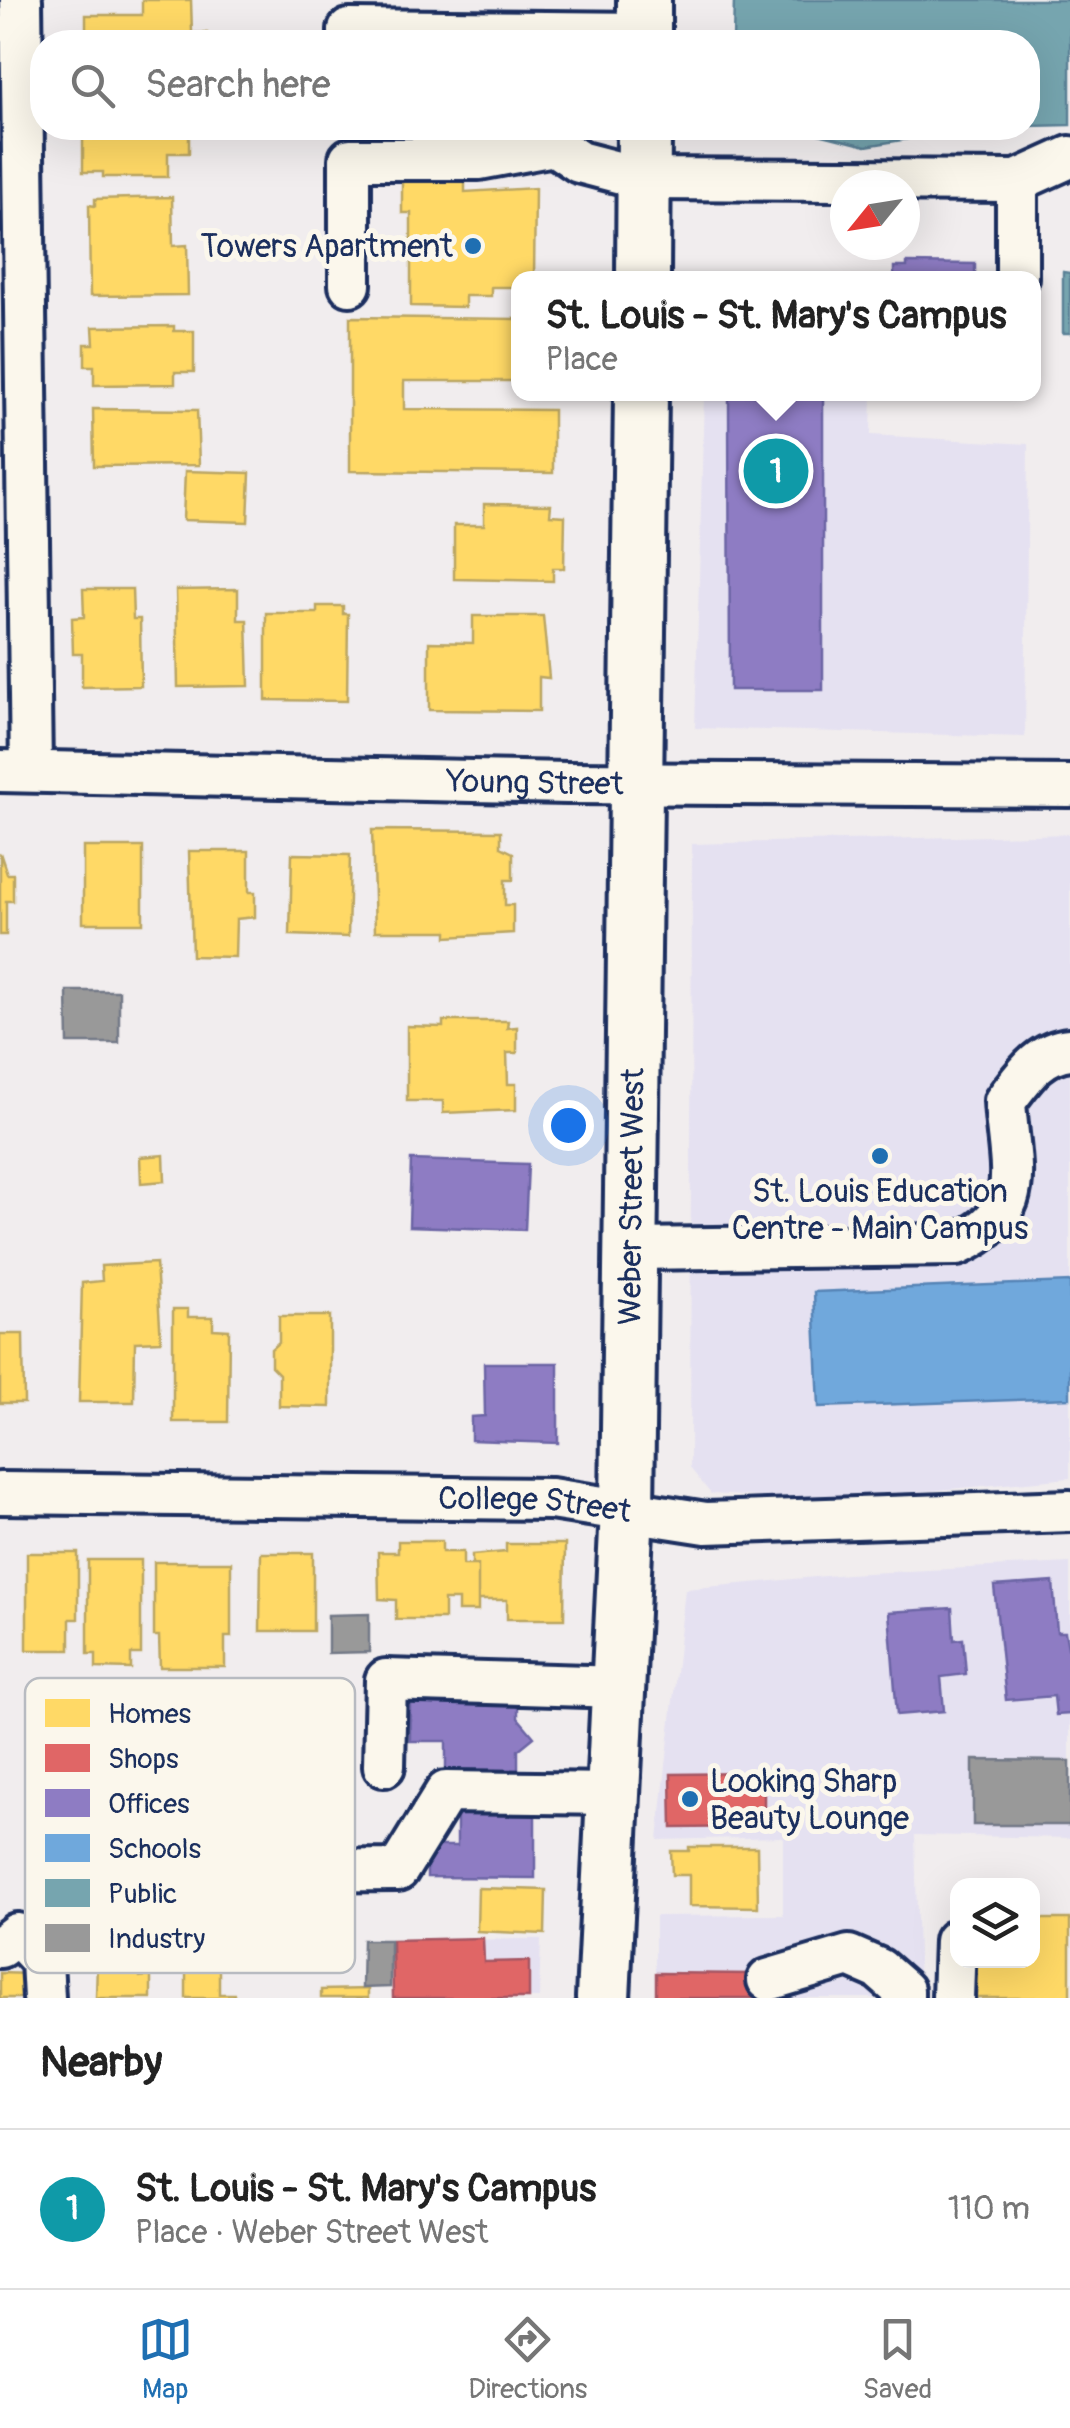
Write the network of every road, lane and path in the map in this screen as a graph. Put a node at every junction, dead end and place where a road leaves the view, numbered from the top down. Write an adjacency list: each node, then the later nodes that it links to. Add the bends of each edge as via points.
1 (21, 0): 14 (street)
2 (644, 25): 3 (street)
3 (349, 30)
4 (542, 140): 6 (street)
5 (644, 140): 8 (main road)
6 (554, 144): 8 (street, via 580,162); 12 (street, via 478,159 350,160)
7 (1070, 157): 9 (street)
8 (644, 179): 9 (street); 10 (main road)
9 (1017, 181): 11 (street)
10 (643, 271)
11 (1018, 271)
12 (350, 285)
13 (642, 401): 15 (main road, Weber Street West)
14 (16, 771): 15 (street, Young Street)
15 (638, 784): 16 (street, Young Street); 18 (main road, Weber Street West)
16 (1070, 786)
17 (1070, 1049): 18 (street, via 1034,1065 1005,1101 1010,1200 990,1230 957,1245)
18 (631, 1249): 20 (main road, Weber Street West)
19 (0, 1492): 20 (street, College Street, via 551,1499)
20 (627, 1510): 21 (street, College Street, via 706,1524); 22 (main road, Weber Street West)
21 (1070, 1511)
22 (620, 1688): 23 (street, via 386,1680); 24 (main road, Weber Street West)
23 (384, 1766)
24 (615, 1794): 25 (street, via 446,1792 398,1870); 32 (main road, Weber Street West)
25 (355, 1870)
26 (25, 1942): 27 (street, via 18,1934)
27 (0, 1947)
28 (954, 1968): 34 (street)
29 (43, 1973): 31 (street)
30 (768, 1980): 33 (street, via 849,1956 879,1969)
31 (44, 1998)
32 (603, 1998)
33 (902, 1998)
34 (953, 1998)

